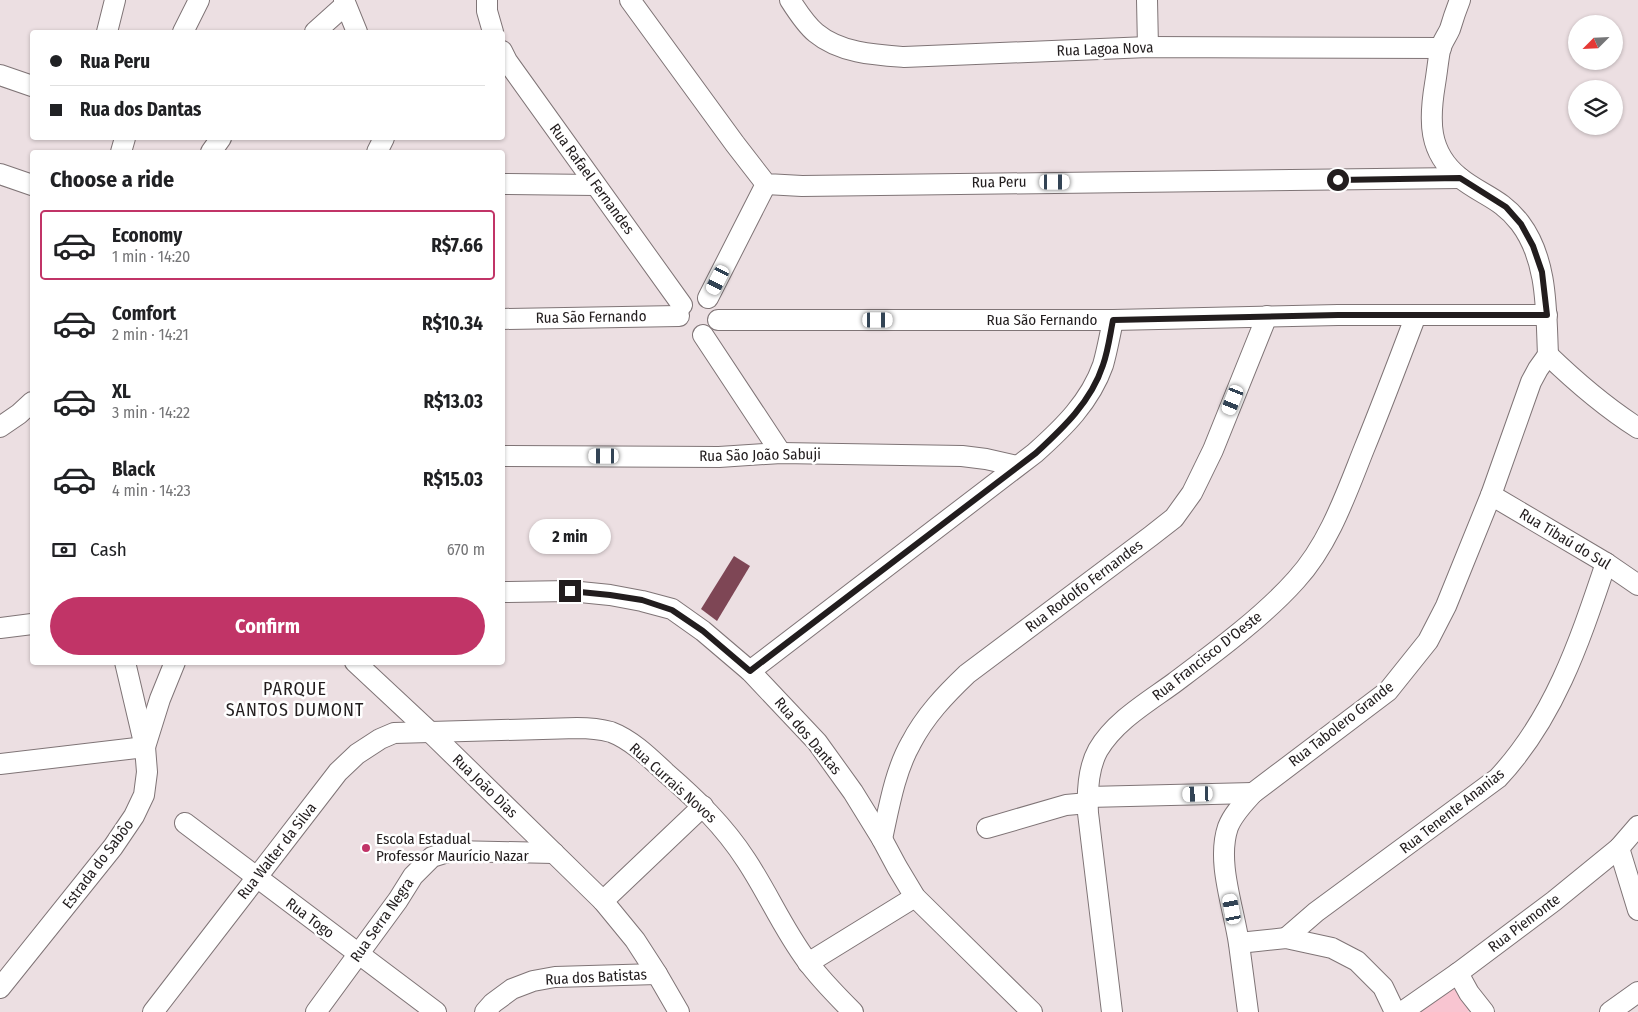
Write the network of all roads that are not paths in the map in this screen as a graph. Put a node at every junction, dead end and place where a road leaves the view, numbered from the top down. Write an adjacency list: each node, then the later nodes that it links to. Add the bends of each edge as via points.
1 (115, 0): 9 (street)
2 (199, 0): 10 (street)
3 (487, 0): 13 (street)
4 (630, 0): 23 (street)
5 (790, 0): 14 (street, Rua Lagoa Nova, via 815,33 854,50 880,55 904,57)
6 (1147, 0): 14 (street)
7 (1460, 0): 15 (street)
8 (345, 2): 11 (street); 12 (street)
9 (108, 30)
10 (184, 30)
11 (317, 30)
12 (356, 30)
13 (492, 30)
14 (1148, 47): 15 (street, Rua Lagoa Nova)
15 (1441, 48): 20 (street, via 1432,128 1436,149 1445,164)
16 (505, 56): 24 (street, Rua Rafael Fernandes)
17 (0, 76): 18 (street)
18 (30, 85)
19 (0, 174): 21 (street)
20 (1460, 178): 23 (street, Rua Peru); 28 (street, via 1506,207 1521,224 1542,272)
21 (30, 184)
22 (505, 184): 24 (street)
23 (766, 184): 25 (street)
24 (595, 185): 26 (street, Rua Rafael Fernandes)
25 (708, 298): 26 (street, via 692,297); 31 (street, via 716,306)
26 (680, 310): 30 (street, Rua São Fernando); 33 (street, via 682,327)
27 (1416, 315): 28 (street, Rua São Fernando); 29 (street, Rua São Fernando); 55 (street, Rua Francisco D'Oeste, via 1344,499 1315,554 1297,579 1270,605 1109,734 1097,752)
28 (1547, 315): 34 (street)
29 (1267, 316): 32 (street, Rua São Fernando); 60 (street, Rua Rodolfo Fernandes, via 1192,494 1174,518 967,674 943,698 910,744 899,771)
30 (505, 319)
31 (718, 320): 32 (street, Rua São Fernando); 33 (street, via 713,330)
32 (1113, 320): 40 (street, via 1102,366 1077,413 1036,453)
33 (703, 335): 38 (street)
34 (1548, 355): 37 (street, via 1601,402); 41 (street, Rua Tabolero Grande, via 1531,382)
35 (30, 406): 36 (street)
36 (0, 427)
37 (1638, 428)
38 (781, 453): 39 (street, Rua São João Sabuji, via 719,457); 40 (street, Rua São João Sabuji, via 962,456)
39 (505, 456)
40 (1017, 466): 50 (street)
41 (1491, 495): 42 (street, Rua Tibaú do Sul); 54 (street, Rua Tabolero Grande, via 1446,606 1428,641 1411,663 1388,691)
42 (1606, 563): 43 (street, Rua Tibaú do Sul); 67 (street, Rua Tenente Ananias, via 1561,684 1540,725 1518,757 1474,797)
43 (1638, 585)
44 (505, 592): 50 (street, Rua dos Dantas, via 570,591 642,600 672,610 703,631)
45 (30, 624): 46 (street)
46 (0, 628)
47 (126, 665): 52 (street, Estrada do Sabôo)
48 (174, 665): 52 (street)
49 (358, 665): 51 (street, Rua João Dias)
50 (750, 671): 60 (street, Rua dos Dantas, via 817,742)
51 (429, 731): 56 (street, Rua Currais Novos, via 577,728 611,732 646,755); 62 (street, Rua João Dias); 63 (street, Rua Walter da Silva, via 394,733 380,738 357,754 338,772)
52 (145, 747): 53 (street); 75 (street, Estrada do Sabôo, via 147,772 144,795 134,816 90,878)
53 (0, 764)
54 (1253, 793): 55 (street); 69 (street, Rua Tabolero Grande, via 1237,811 1225,840 1226,876)
55 (1088, 800): 59 (street); 84 (street, Rua Francisco D'Oeste)
56 (703, 806): 65 (street); 72 (street, Rua Currais Novos, via 746,860)
57 (185, 824): 63 (street, Rua Togo)
58 (1638, 826): 61 (street, Rua Piemonte)
59 (987, 828)
60 (882, 839): 64 (street, Rua dos Dantas)
61 (1619, 848): 66 (street); 73 (street, Rua Piemonte)
62 (554, 853): 65 (street, Rua João Dias); 71 (street, Rua Serra Negra, via 451,851 432,857 413,876)
63 (256, 877): 71 (street, Rua Togo); 77 (street, Rua Walter da Silva)
64 (915, 897): 72 (street); 83 (street, Rua dos Dantas)
65 (603, 901): 74 (street, Rua João Dias)
66 (1638, 910)
67 (1316, 912): 68 (street, Rua Tenente Ananias); 70 (street, via 1321,937)
68 (1286, 938): 69 (street); 70 (street)
69 (1239, 943): 85 (street, Rua Tabolero Grande)
70 (1332, 948): 86 (street, via 1357,961 1383,987)
71 (358, 955): 78 (street, Rua Serra Negra); 79 (street, Rua Togo)
72 (808, 963): 82 (street, Rua Currais Novos)
73 (1458, 973): 87 (street, Rua Piemonte); 88 (street)
74 (658, 974): 80 (street, Rua dos Batistas, via 555,977 533,981 512,989); 81 (street, Rua João Dias)
75 (0, 988)
76 (1638, 992): 89 (street)
77 (153, 1012)
78 (316, 1012)
79 (436, 1012)
80 (485, 1012)
81 (679, 1012)
82 (853, 1012)
83 (1032, 1012)
84 (1112, 1012)
85 (1248, 1012)
86 (1395, 1012)
87 (1402, 1012)
88 (1482, 1012)
89 (1610, 1012)

